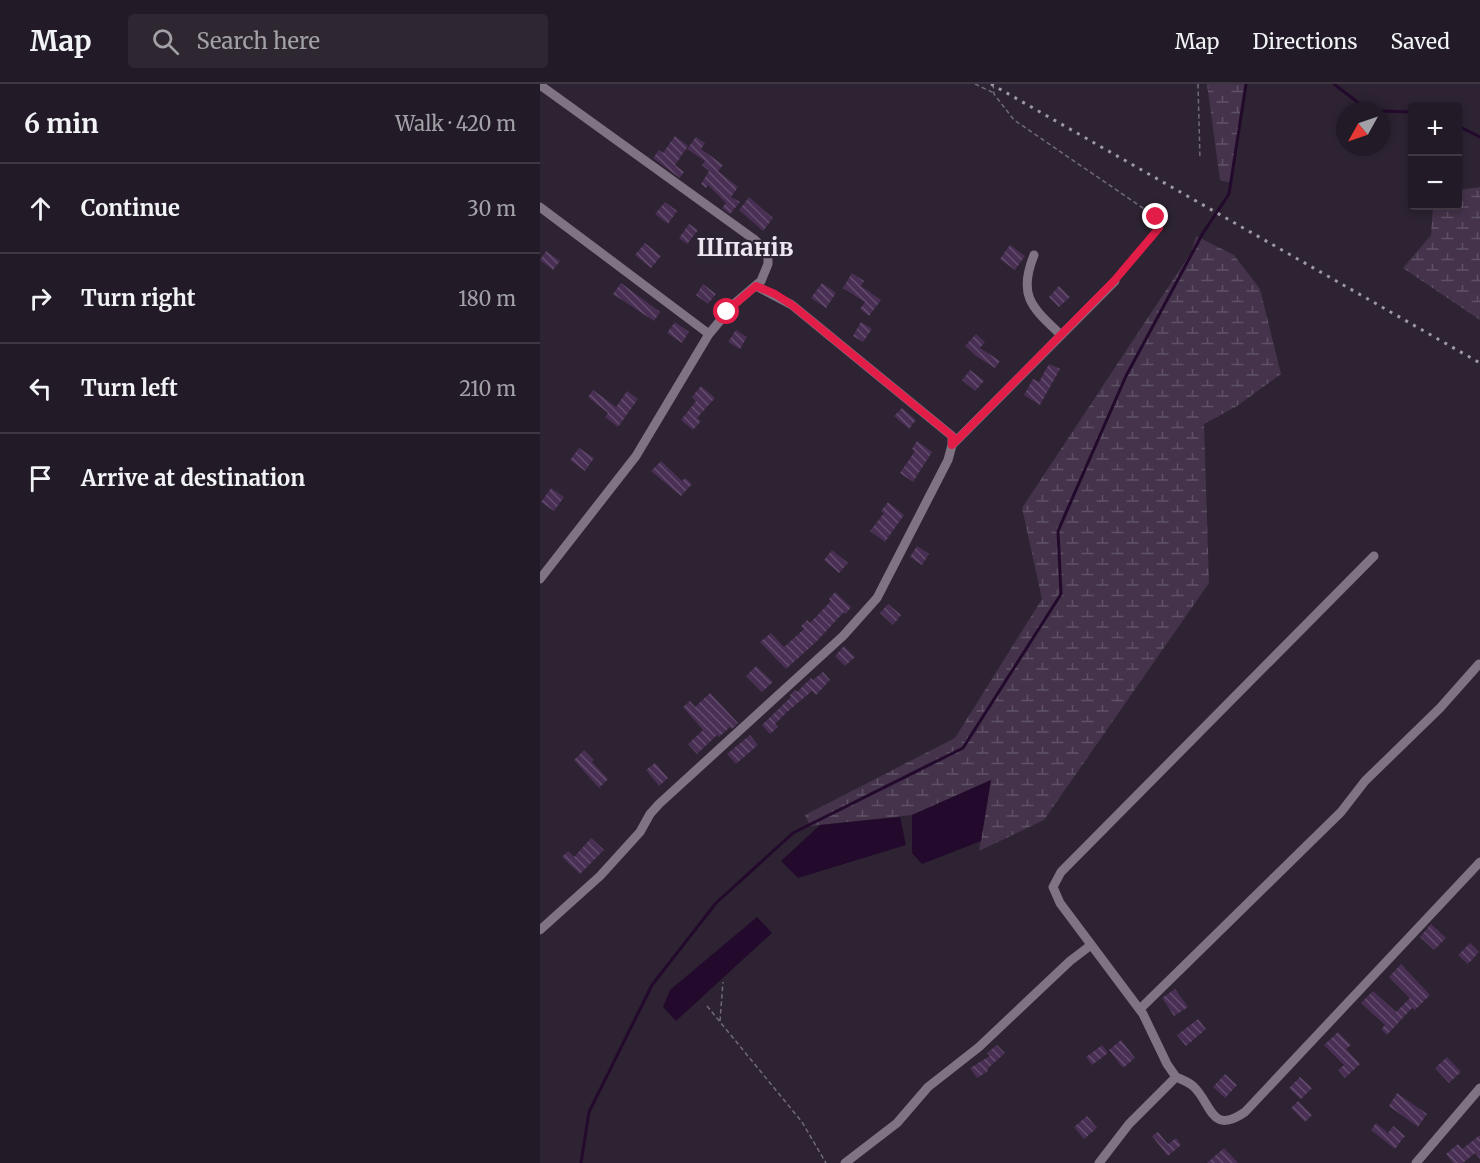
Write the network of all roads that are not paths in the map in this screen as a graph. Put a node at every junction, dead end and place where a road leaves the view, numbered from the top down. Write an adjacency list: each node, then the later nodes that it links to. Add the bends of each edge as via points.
1 (540, 85): 5 (street, via 755,240 765,252 768,264)
2 (540, 207): 6 (street)
3 (1034, 255): 7 (street, via 1027,273 1027,292 1033,308)
4 (1114, 281): 7 (street)
5 (756, 286): 6 (street); 8 (street, via 792,305 952,436)
6 (709, 334): 10 (street, via 636,456)
7 (1061, 335): 8 (street)
8 (952, 445): 13 (street, via 943,473 877,598 843,636 659,804 640,832 600,876)
9 (1374, 556): 14 (street, via 1061,872 1053,887 1055,895)
10 (540, 579)
11 (1479, 664): 15 (street, via 1365,781 1341,812)
12 (1480, 862): 16 (street, via 1245,1112 1231,1120 1215,1116 1192,1086)
13 (540, 930)
14 (1091, 945): 15 (street); 18 (street, via 928,1088 897,1123)
15 (1140, 1009): 16 (street)
16 (1176, 1077): 19 (street, via 1129,1124)
17 (1480, 1088): 20 (street)
18 (845, 1163)
19 (1099, 1163)
20 (1416, 1163)

